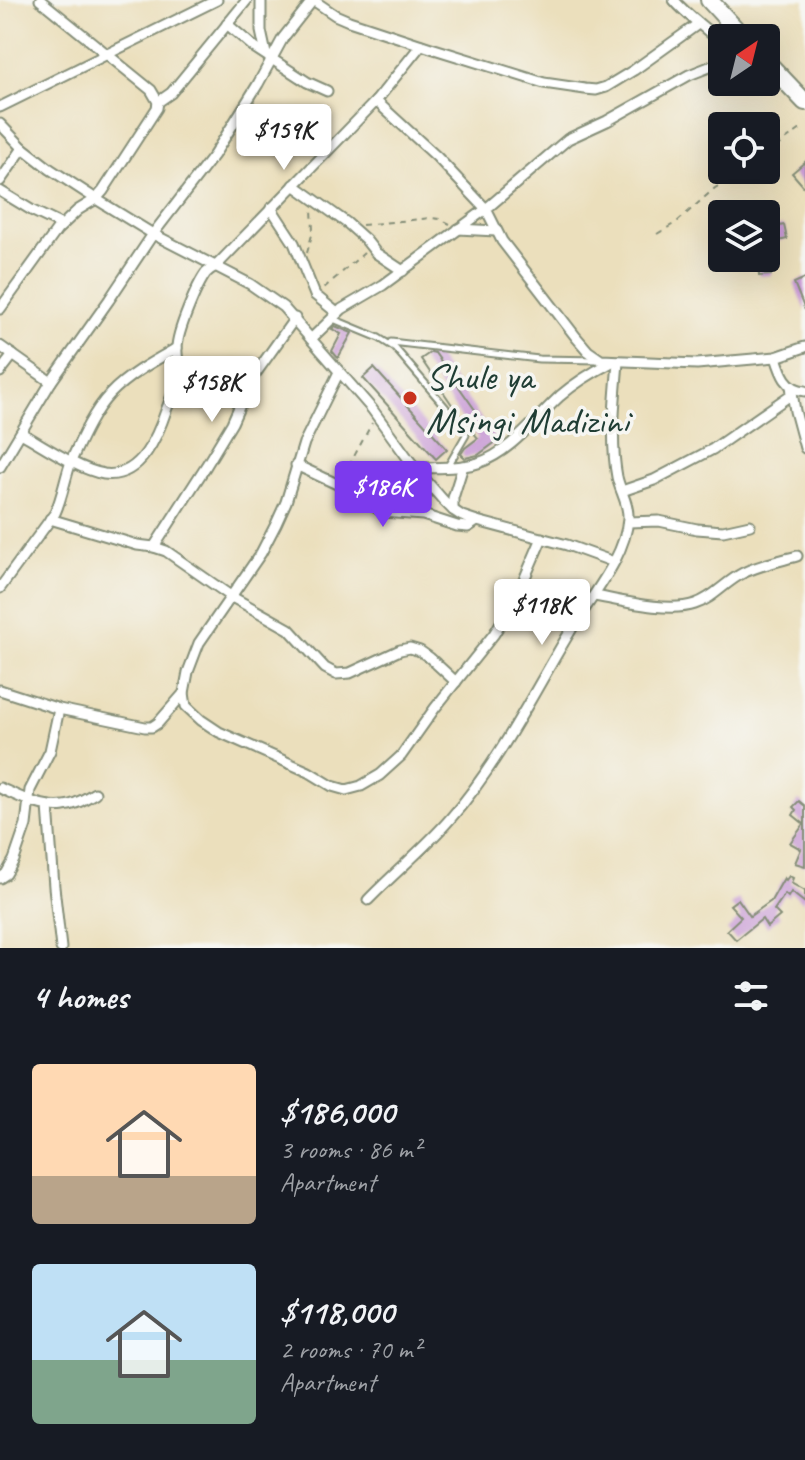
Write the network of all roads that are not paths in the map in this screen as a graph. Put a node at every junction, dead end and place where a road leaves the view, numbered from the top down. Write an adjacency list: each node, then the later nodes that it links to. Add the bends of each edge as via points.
1 (41, 0): 12 (street)
2 (217, 0): 12 (street)
3 (247, 0): 7 (street)
4 (261, 0): 13 (street, via 261,31)
5 (674, 0): 8 (street)
6 (709, 0): 9 (highway)
7 (227, 24): 13 (street); 18 (street)
8 (698, 24): 10 (street); 11 (street, via 596,90 544,83)
9 (731, 24)
10 (708, 31)
11 (421, 45): 13 (street, via 349,21 313,0); 17 (street)
12 (106, 54): 18 (street, via 151,90); 20 (street)
13 (269, 55): 16 (street); 32 (street, via 258,84 214,155)
14 (708, 68): 28 (street, via 568,139)
15 (780, 76): 19 (highway)
16 (327, 91)
17 (376, 101): 24 (street); 28 (street)
18 (158, 102): 26 (street)
19 (805, 102)
20 (0, 107)
21 (0, 124): 22 (street)
22 (23, 148): 23 (street); 26 (street)
23 (0, 181)
24 (294, 185): 27 (street); 34 (street)
25 (0, 191): 29 (street)
26 (96, 199): 29 (street); 32 (street)
27 (271, 208): 33 (street); 36 (street, via 294,243 314,294)
28 (486, 209): 30 (street); 31 (street)
29 (62, 225): 35 (street)
30 (457, 230): 31 (street); 34 (street)
31 (496, 231): 45 (street, via 588,351)
32 (153, 234): 33 (street); 48 (street)
33 (216, 266): 37 (street); 42 (street, via 202,280)
34 (403, 271): 36 (street)
35 (0, 309)
36 (334, 316): 38 (street); 39 (lane)
37 (295, 318): 38 (street); 66 (street, via 251,380 232,423)
38 (311, 339): 47 (street)
39 (387, 342): 45 (lane, via 539,359); 57 (lane, via 465,430)
40 (0, 346): 43 (street)
41 (805, 347): 44 (street)
42 (177, 348): 53 (street, via 111,393); 53 (street, via 173,393 146,453 127,470 107,474)
43 (13, 355): 46 (street); 48 (street)
44 (776, 357): 45 (street, via 697,364); 49 (street)
45 (610, 361): 55 (street, via 583,377 513,442 491,457); 59 (street)
46 (0, 372)
47 (339, 372): 54 (street); 58 (street)
48 (51, 382): 51 (street)
49 (792, 390): 50 (street); 52 (street); 59 (street, via 713,449)
50 (805, 391)
51 (21, 433): 53 (street); 56 (street)
52 (805, 448)
53 (71, 461): 61 (street)
54 (296, 465): 62 (street, via 383,512 423,515 457,526); 71 (street, via 276,524)
55 (463, 466): 57 (street); 60 (street)
56 (0, 467)
57 (448, 467): 58 (street)
58 (415, 468): 60 (street)
59 (622, 491): 63 (street)
60 (453, 510): 62 (street)
61 (50, 519): 66 (street); 69 (street)
62 (477, 521): 65 (street)
63 (628, 522): 64 (street, via 723,531); 68 (street)
64 (750, 525)
65 (542, 538): 68 (street); 72 (street, via 505,617)
66 (154, 547): 71 (street)
67 (797, 556): 70 (street, via 742,573 692,605 644,605)
68 (614, 562): 70 (street)
69 (0, 588)
70 (595, 596): 81 (street, via 471,792)
71 (232, 597): 72 (street, via 289,629 336,674 410,648); 74 (street, via 199,643)
72 (456, 682): 74 (street, via 401,756 380,775 346,790 219,732 186,706)
73 (0, 690): 75 (street)
74 (184, 693): 75 (street, via 152,727)
75 (59, 709): 78 (street, via 50,751 30,790)
76 (0, 788): 78 (street)
77 (95, 793): 79 (street, via 64,807)
78 (30, 801): 79 (street); 80 (street, via 14,860)
79 (48, 806): 82 (street)
80 (0, 878)
81 (368, 900)
82 (61, 948)

